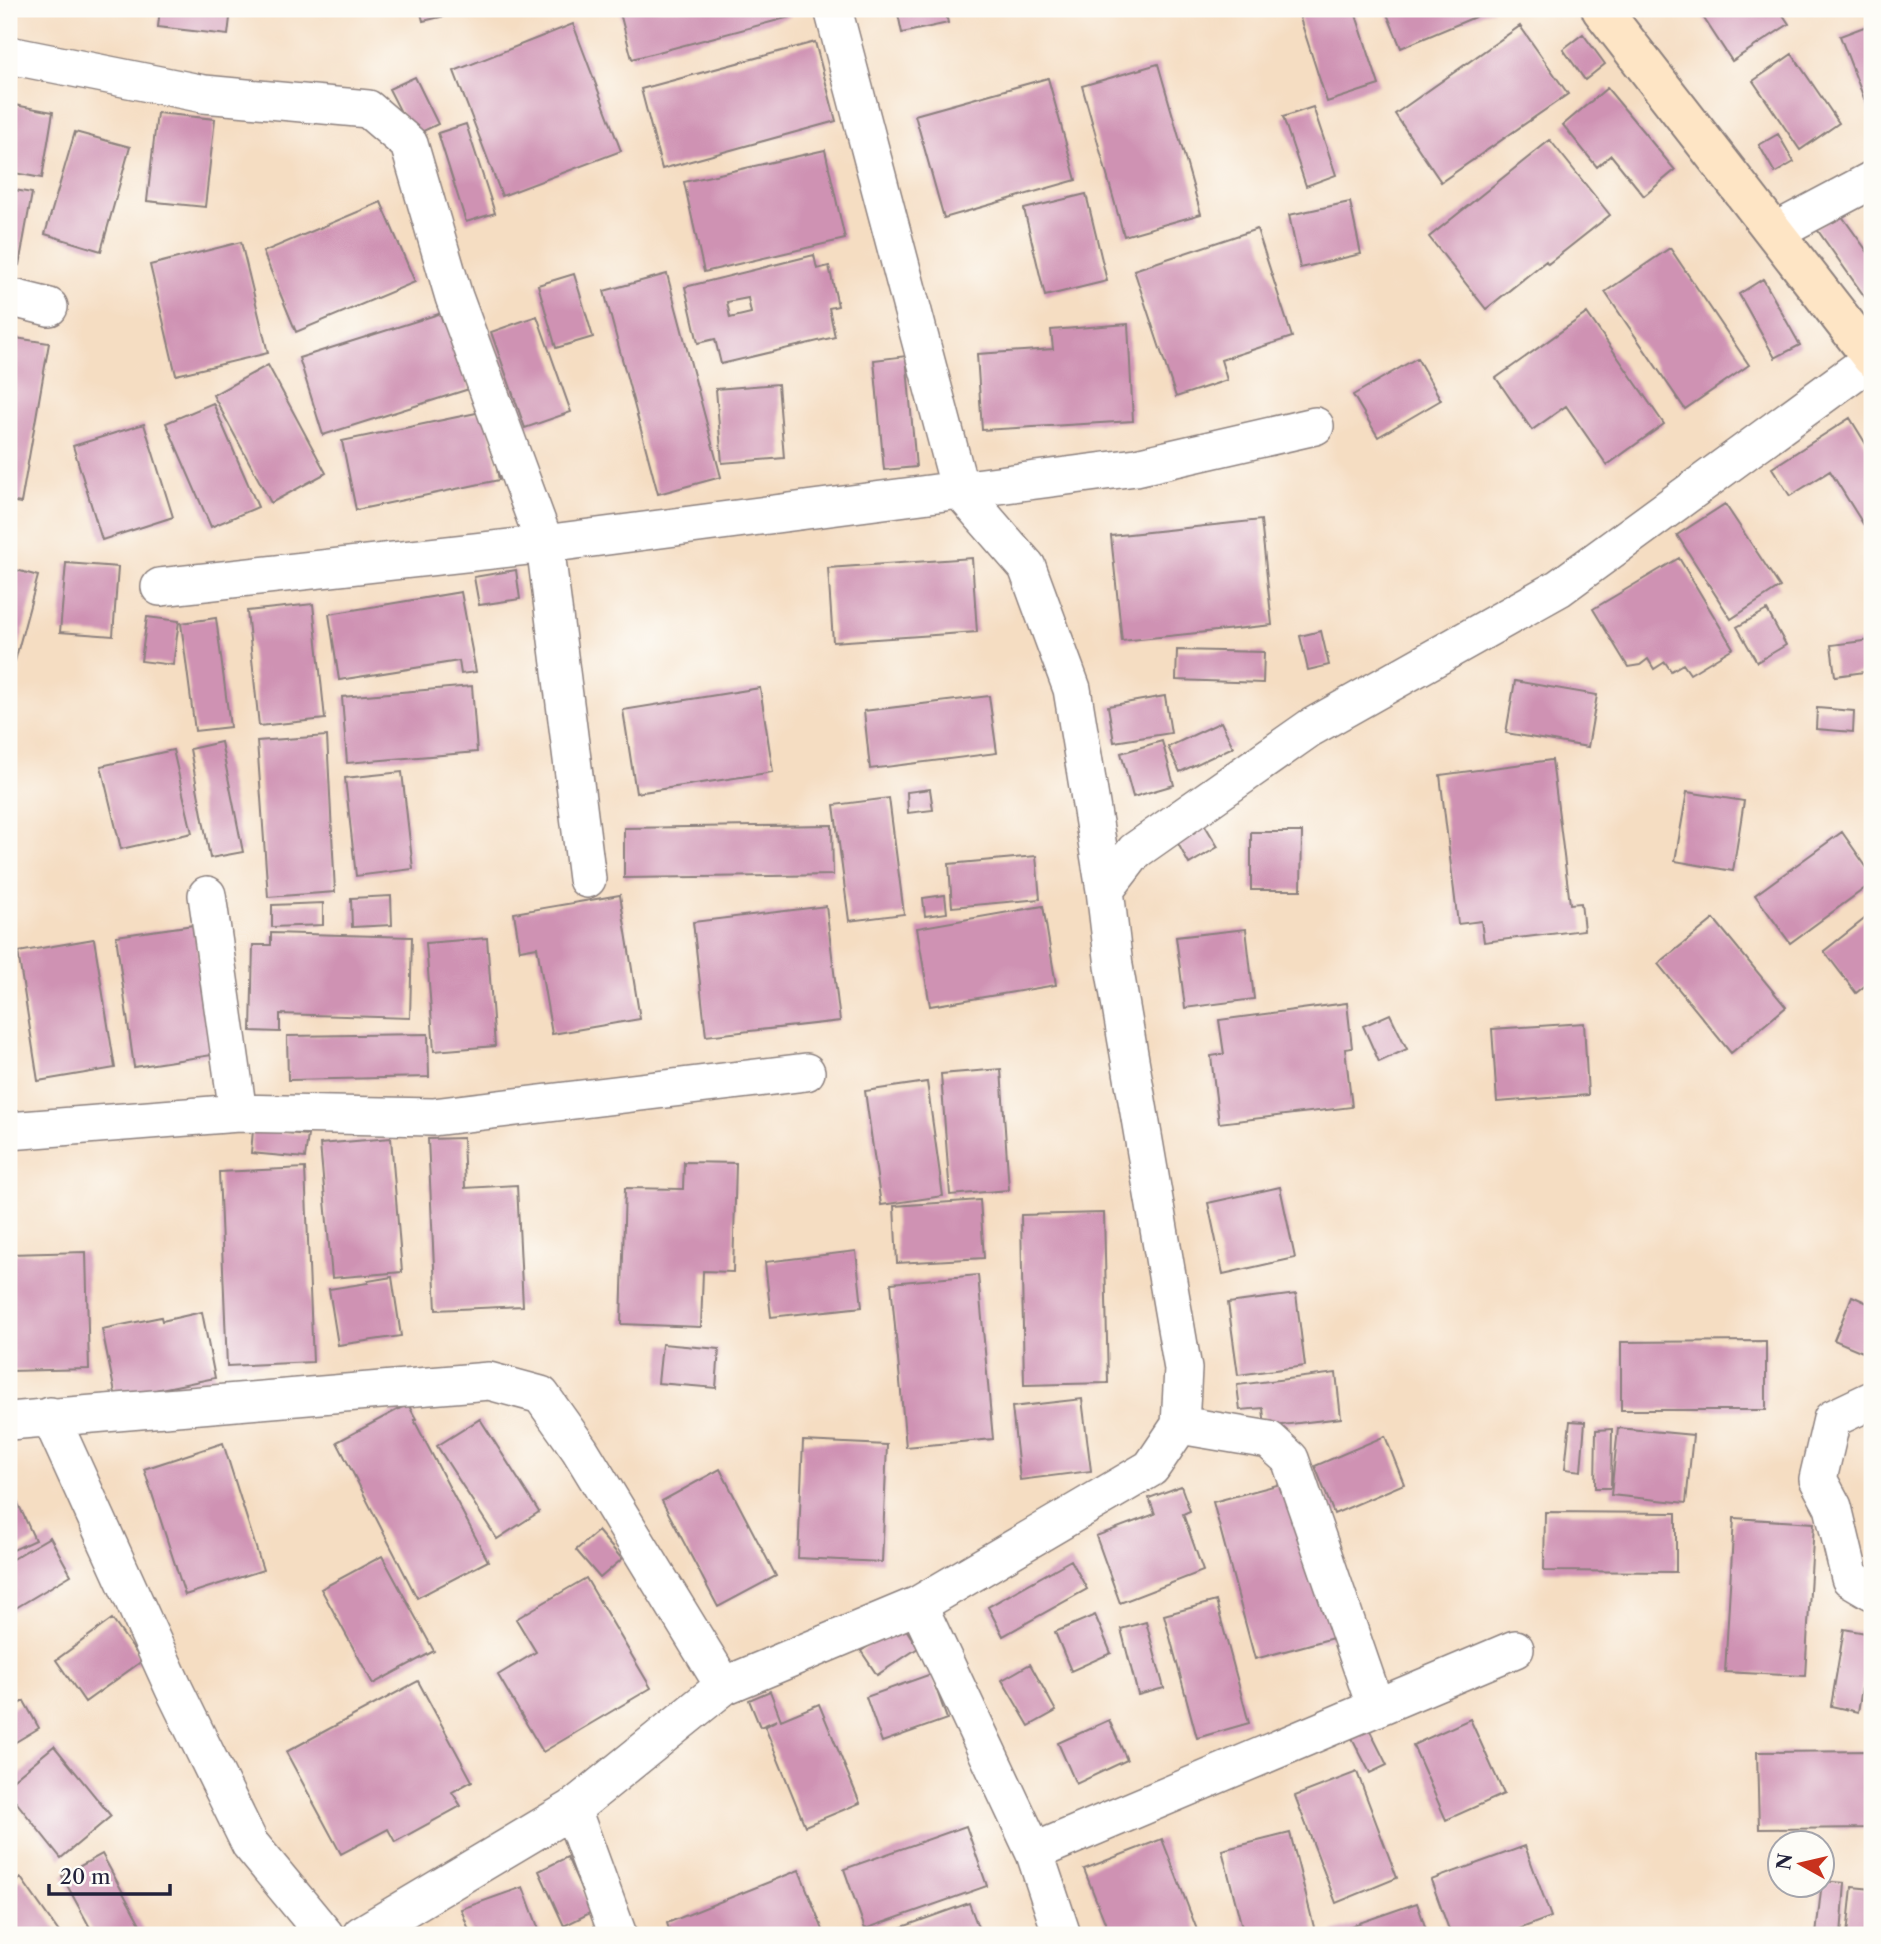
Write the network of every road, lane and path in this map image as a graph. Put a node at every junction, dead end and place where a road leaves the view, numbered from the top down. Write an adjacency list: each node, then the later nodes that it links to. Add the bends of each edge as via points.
1 (833, 9): 10 (street)
2 (1601, 9): 5 (street)
3 (9, 55): 11 (street, via 204,94 368,109 409,144 454,297)
4 (1872, 180): 5 (street)
5 (1774, 232): 8 (street)
6 (9, 297): 7 (street)
7 (49, 307)
8 (1872, 359): 14 (street, via 1559,588 1310,728 1135,851)
9 (1315, 426): 10 (street, via 1136,467)
10 (960, 490): 11 (street); 14 (street, via 1027,567 1072,688)
11 (545, 544): 12 (street); 13 (street)
12 (160, 587)
13 (587, 879)
14 (1105, 891): 22 (street, via 1183,1369)
15 (206, 895): 17 (street)
16 (806, 1072): 17 (street, via 433,1116)
17 (238, 1113): 18 (street)
18 (9, 1131)
19 (1872, 1400): 23 (street, via 1832,1419 1818,1479 1833,1507 1850,1578)
20 (50, 1416): 21 (street); 26 (street, via 489,1381 541,1395 580,1450); 30 (street, via 250,1844)
21 (9, 1421)
22 (1180, 1425): 24 (street, via 1151,1468); 27 (street, via 1269,1440 1290,1459)
23 (1872, 1591)
24 (918, 1605): 26 (street); 29 (street)
25 (1515, 1649): 27 (street)
26 (724, 1686): 28 (street)
27 (1376, 1707): 29 (street)
28 (572, 1809): 31 (street); 32 (street)
29 (1034, 1852): 33 (street)
30 (326, 1935)
31 (361, 1935)
32 (618, 1935)
33 (1062, 1935)

